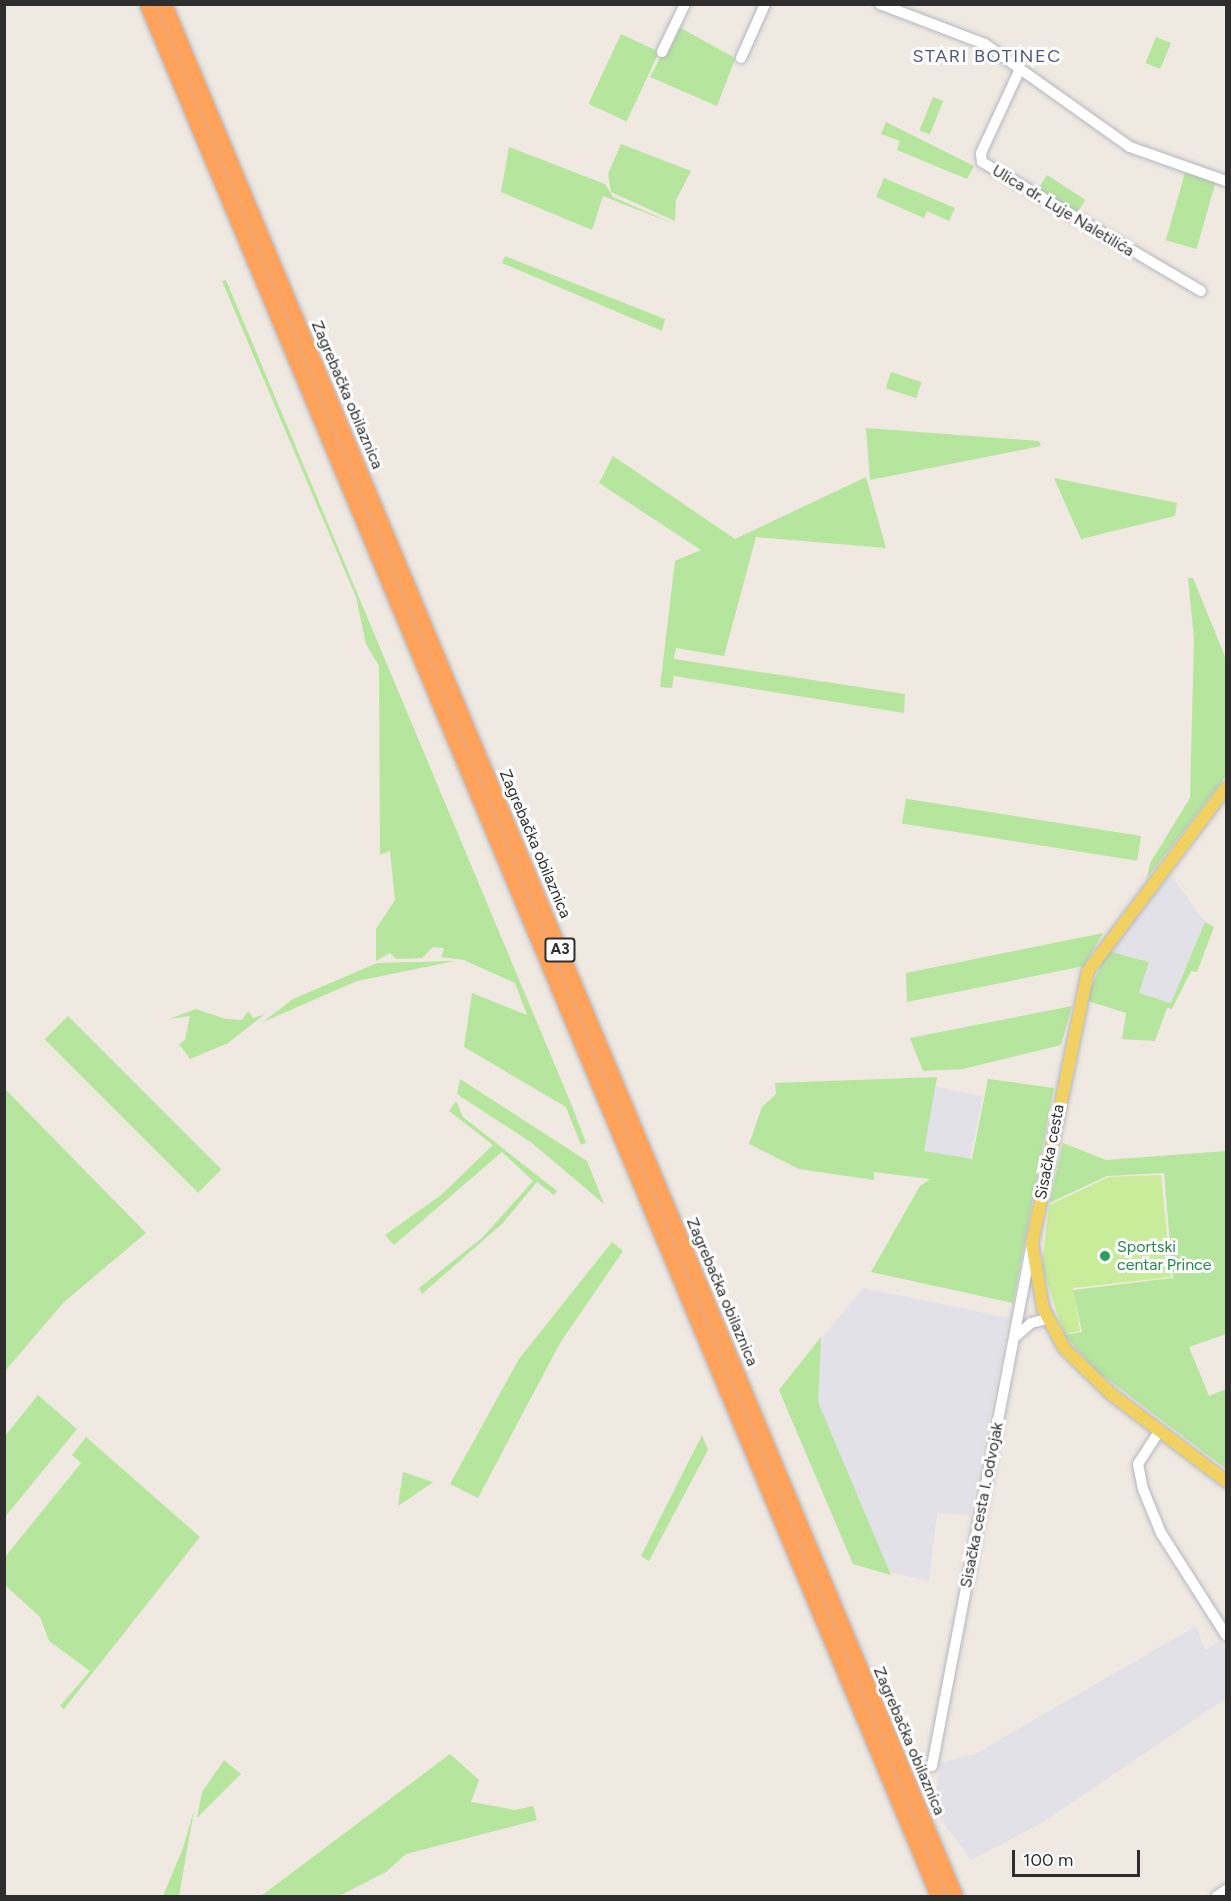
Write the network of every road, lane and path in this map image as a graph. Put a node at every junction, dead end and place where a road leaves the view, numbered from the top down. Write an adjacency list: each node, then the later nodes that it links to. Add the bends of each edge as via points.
1 (147, 4): 20 (highway, Zagrebačka obilaznica / A3)
2 (164, 4): 21 (highway, Zagrebačka obilaznica / A3)
3 (685, 4): 6 (street)
4 (765, 4): 7 (street)
5 (880, 4): 8 (street, via 975,39)
6 (662, 52)
7 (741, 58)
8 (1020, 69): 9 (street, via 1130,147); 10 (street, Ulica dr. Luje Naletilića, via 981,153 982,162)
9 (1227, 181)
10 (1202, 291)
11 (1227, 788): 12 (main road, Sisačka cesta, via 1088,971)
12 (1032, 1244): 13 (main road, Sisačka cesta); 14 (street, Sisačka cesta I. odvojak)
13 (1047, 1319): 14 (street, via 1031,1323); 15 (main road, Sisačka cesta, via 1082,1368)
14 (1014, 1339): 18 (street, Sisačka cesta I. odvojak)
15 (1160, 1430): 16 (main road, Sisačka cesta); 17 (street, via 1138,1464 1143,1489 1161,1533)
16 (1227, 1481)
17 (1226, 1635)
18 (932, 1766)
19 (1227, 1890): 22 (street)
20 (938, 1896)
21 (955, 1896)
22 (1217, 1896)

